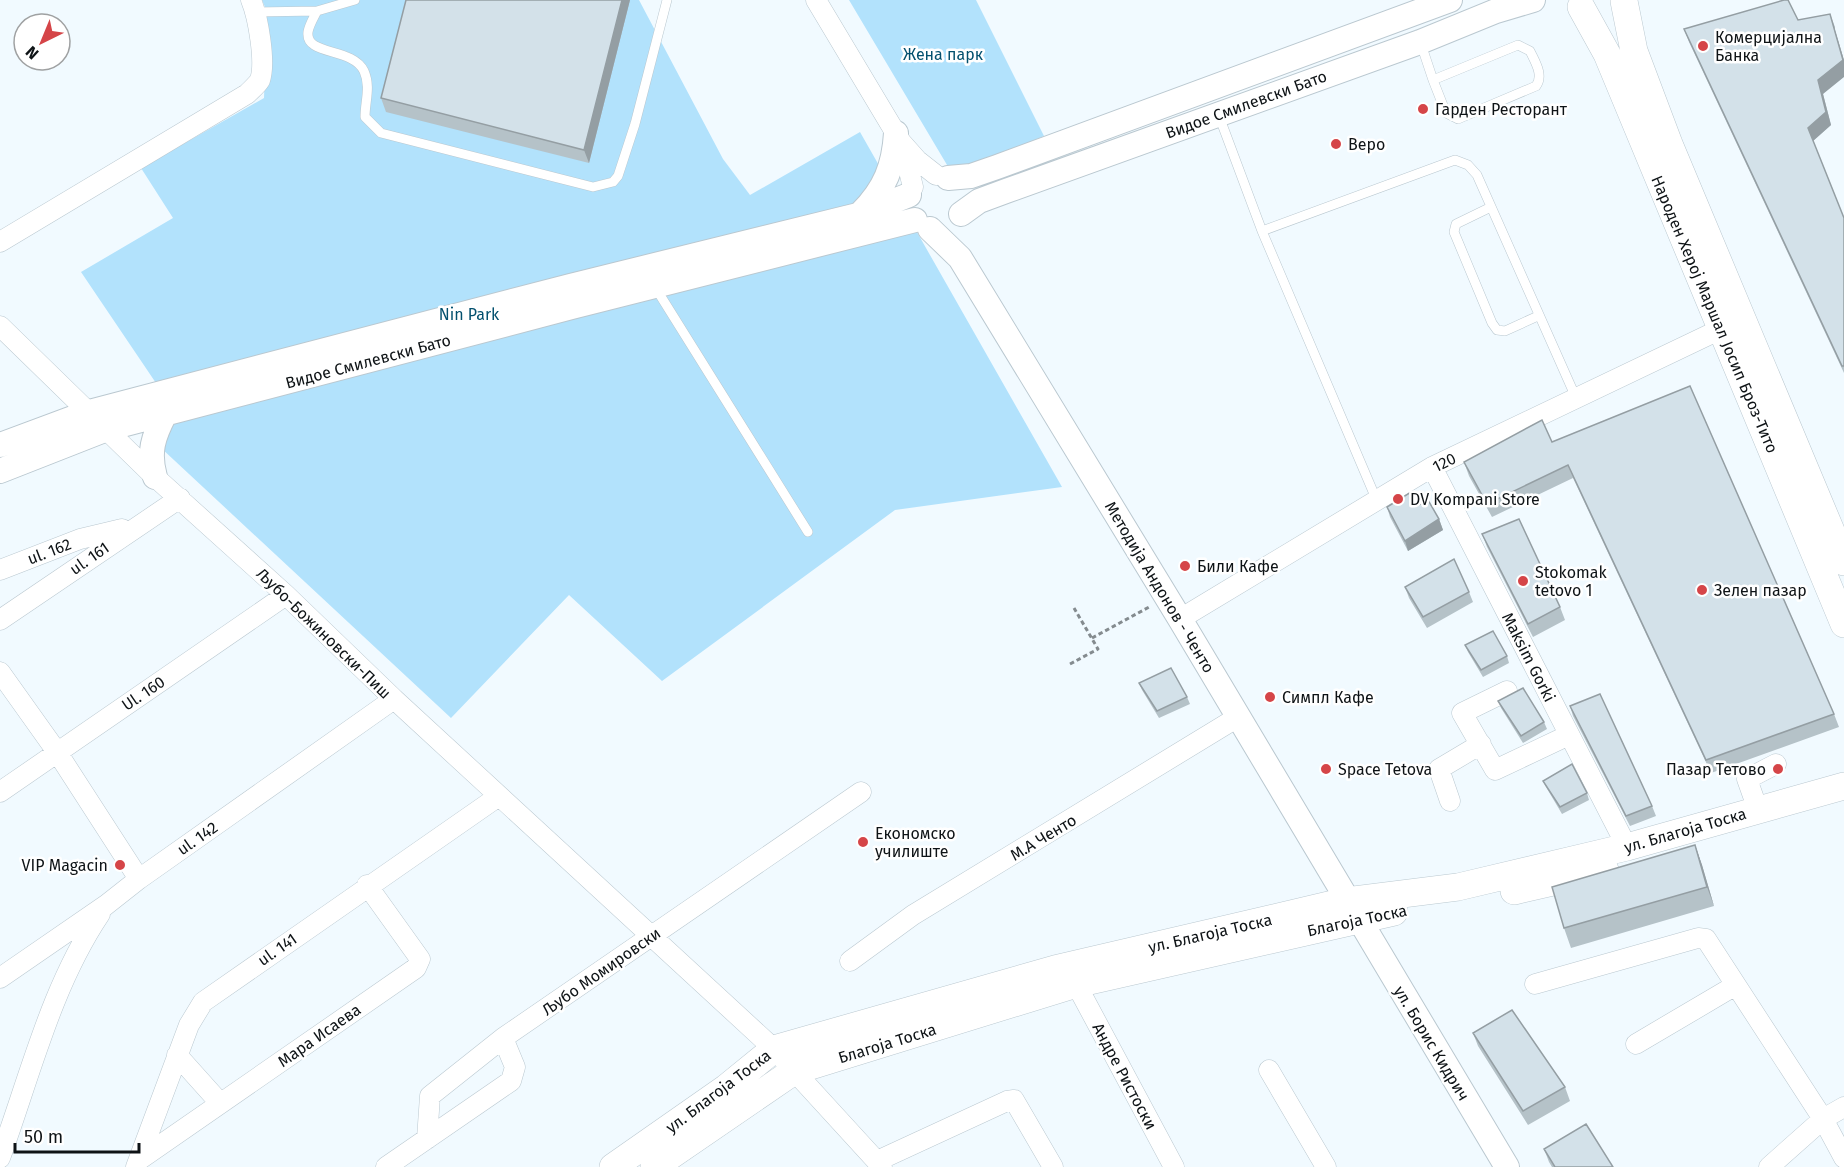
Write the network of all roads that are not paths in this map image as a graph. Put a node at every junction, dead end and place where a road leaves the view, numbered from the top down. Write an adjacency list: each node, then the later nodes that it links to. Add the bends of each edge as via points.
1 (355, 0): 9 (lane)
2 (667, 0): 9 (lane, via 618,176 613,182 593,187 381,134 365,117 369,89 359,63 315,47 309,40 308,32)
3 (816, 0): 13 (street)
4 (1450, 0): 14 (street, Видое Смилевски Бато, via 997,167 971,176)
5 (1533, 0): 10 (street, Видое Смилевски Бато)
6 (1625, 0): 7 (main road, Народен Херој Маршал Јосип Броз-Тито, via 1608,9); 39 (main road, Народен Херој Маршал Јосип Броз-Тито, via 1634,51 1670,144)
7 (1574, 4): 26 (main road, Народен Херој Маршал Јосип Броз-Тито, via 1607,54)
8 (253, 6): 9 (lane); 21 (street, via 262,72 259,83 248,94)
9 (317, 11)
10 (1420, 42): 11 (lane); 12 (street, Видое Смилевски Бато)
11 (1433, 80): 11 (lane, via 1446,113 1458,119 1536,86 1540,74 1530,51 1518,45)
12 (1218, 114): 18 (street, Видое Смилевски Бато, via 979,201); 20 (lane)
13 (898, 137): 14 (street, via 917,160); 15 (street); 17 (street, via 887,179 875,199)
14 (942, 177): 15 (street, via 927,176); 18 (street, via 962,194)
15 (911, 191): 17 (street, Видое Смилевски Бато); 19 (street, via 910,213)
16 (1491, 207): 20 (lane, via 1477,175 1468,165 1455,160); 24 (lane); 24 (lane, via 1456,224 1454,232 1492,323 1497,330 1505,331)
17 (858, 215): 28 (street, Видое Смилевски Бато)
18 (959, 217): 19 (street, via 940,230); 22 (street, Методија Андонов - Ченто)
19 (922, 225): 22 (street, Методија Андонов - Ченто); 23 (street, Видое Смилевски Бато)
20 (1262, 231): 36 (lane)
21 (0, 242)
22 (960, 258): 42 (street, Методија Андонов - Ченто)
23 (655, 286): 29 (street, Видое Смилевски Бато); 38 (lane)
24 (1538, 316): 27 (lane)
25 (0, 326): 28 (street, Љубо-Божиновски-Пиш)
26 (1721, 329): 27 (street, 120); 44 (main road, Народен Херој Маршал Јосип Броз-Тито)
27 (1577, 400): 32 (street, 120)
28 (88, 412): 30 (street, Љубо-Божиновски-Пиш); 31 (street, Видое Смилевски Бато)
29 (165, 414): 30 (street, Видое Смилевски Бато); 34 (street, via 152,444 150,460)
30 (107, 429): 33 (street, Видое Смилевски Бато); 34 (street, Љубо-Божиновски-Пиш)
31 (0, 445)
32 (1432, 467): 36 (street, 120); 49 (street, Maksim Gorki)
33 (0, 471)
34 (155, 477): 35 (street, Љубо-Божиновски-Пиш)
35 (180, 498): 37 (street, ul. 161); 41 (street, Љубо-Божиновски-Пиш)
36 (1377, 501): 42 (street, 120)
37 (134, 526): 40 (street, ul. 162, via 80,539); 43 (street, ul. 161)
38 (808, 532)
39 (1844, 562)
40 (0, 570)
41 (286, 595): 47 (street, Љубо-Божиновски-Пиш); 51 (street, Ul. 160)
42 (1180, 619): 48 (street, Методија Андонов - Ченто)
43 (0, 620)
44 (1844, 624)
45 (0, 672): 51 (street)
46 (1507, 691): 50 (street, via 1462,713)
47 (394, 699): 56 (street, Љубо-Божиновски-Пиш); 61 (street, ul. 142)
48 (1238, 717): 64 (street, Методија Андонов - Ченто); 66 (street, М.А Ченто, via 913,915)
49 (1569, 735): 50 (street, via 1496,770); 60 (street, Maksim Gorki)
50 (1481, 744): 57 (street, via 1439,769)
51 (57, 752): 54 (street, Ul. 160); 61 (street)
52 (1776, 764): 59 (street, via 1747,779)
53 (1844, 786): 59 (main road, ул. Благоја Тоска)
54 (0, 792)
55 (861, 792): 65 (street, Љубо Момировски)
56 (499, 796): 62 (street, ul. 141); 65 (street, Љубо-Божиновски-Пиш)
57 (1450, 801)
58 (1844, 805): 64 (main road, Благоја Тоска, via 1556,884)
59 (1758, 810): 60 (main road, ул. Благоја Тоска)
60 (1627, 847): 64 (main road, ул. Благоја Тоска)
61 (139, 879): 63 (street, ul. 142)
62 (367, 885): 74 (street, ul. 141, via 203,1002); 77 (street, Мара Исаева, via 420,959 419,964)
63 (106, 905): 67 (street, ul. 142); 81 (street, via 65,979)
64 (1352, 910): 68 (main road, Благоја Тоска); 73 (main road, ул. Благоја Тоска, via 1055,969); 91 (street, ул. Борис Кидрич)
65 (653, 935): 71 (street, Љубо Момировски); 73 (street, Љубо-Божиновски-Пиш)
66 (850, 961)
67 (0, 978)
68 (1076, 984): 76 (main road, Благоја Тоска); 89 (street, Андре Ристоски)
69 (1535, 984): 70 (street, via 1698,938 1706,939)
70 (1736, 985): 72 (street); 79 (street)
71 (503, 1038): 80 (street, Љубо Момировски, via 430,1096); 80 (street, via 515,1067 511,1081)
72 (1636, 1044)
73 (774, 1049): 76 (street, Љубо-Божиновски-Пиш); 86 (main road, ул. Благоја Тоска, via 726,1088)
74 (177, 1055): 77 (street); 83 (street, ul. 141)
75 (1269, 1070): 90 (street)
76 (794, 1071): 84 (street, Љубо-Божиновски-Пиш); 87 (main road, Благоја Тоска)
77 (220, 1103): 83 (street, Мара Исаева)
78 (1844, 1107): 79 (street)
79 (1823, 1119): 82 (street); 92 (street)
80 (427, 1139): 85 (street)
81 (0, 1158)
82 (1844, 1158)
83 (138, 1164)
84 (879, 1164): 88 (street, via 1014,1100)
85 (386, 1167)
86 (613, 1167)
87 (654, 1167)
88 (1053, 1167)
89 (1174, 1167)
90 (1326, 1167)
91 (1508, 1167)
92 (1769, 1167)

